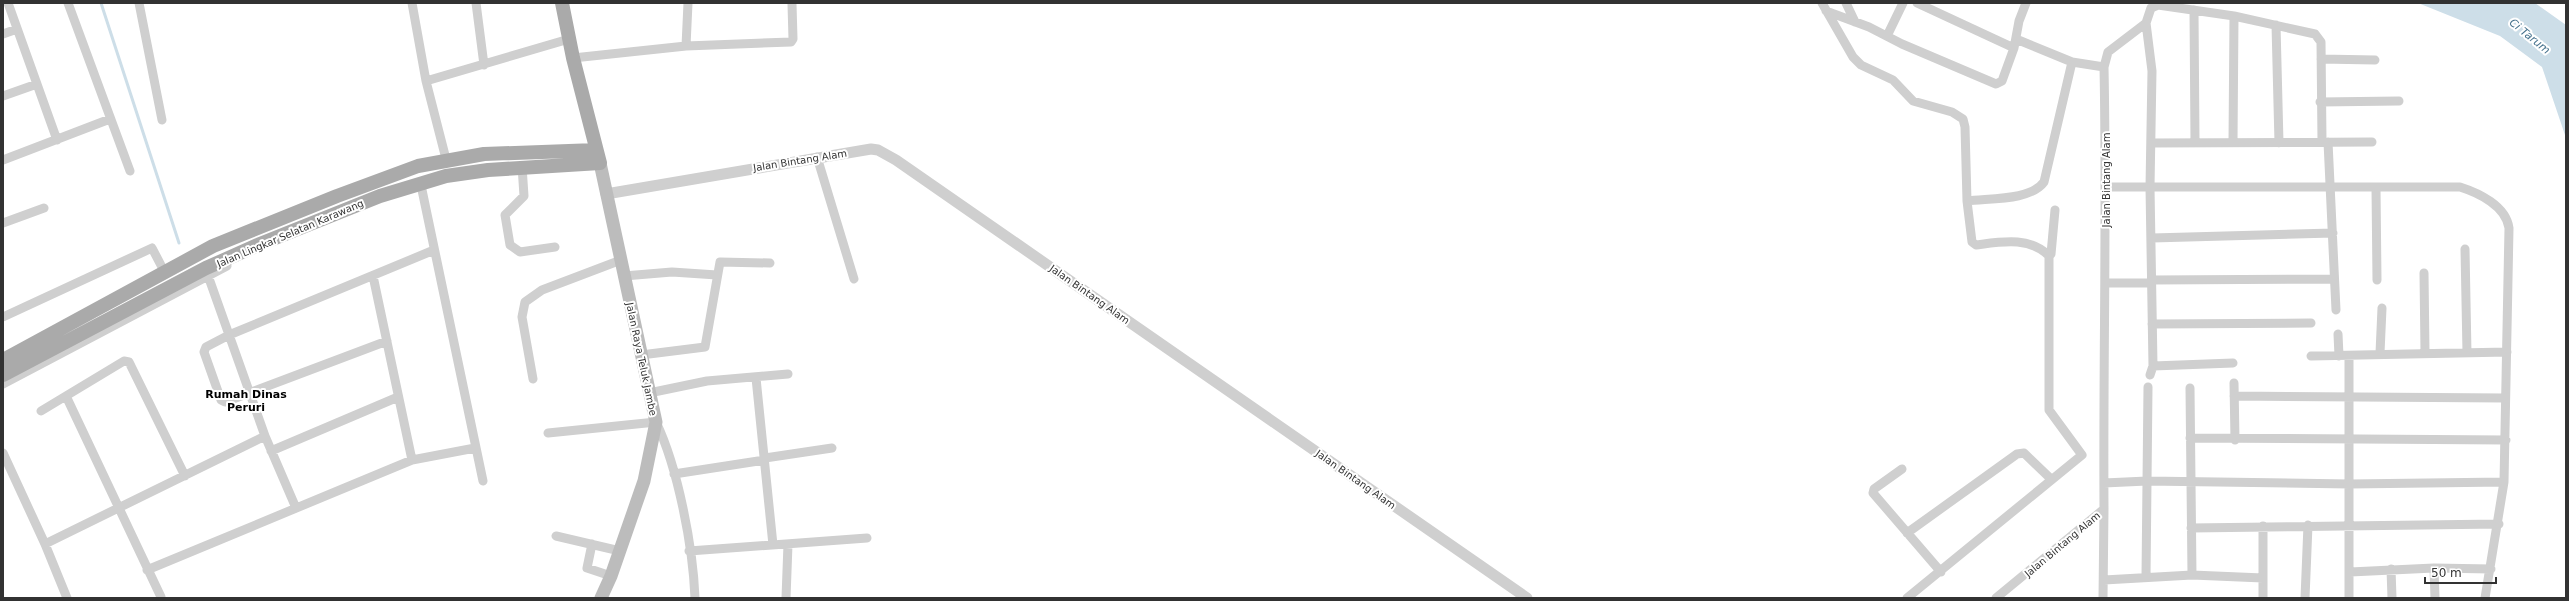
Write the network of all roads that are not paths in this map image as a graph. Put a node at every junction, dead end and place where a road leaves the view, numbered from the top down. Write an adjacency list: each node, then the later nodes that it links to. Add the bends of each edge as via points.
1 (8, 3): 19 (street)
2 (68, 3): 36 (street)
3 (139, 3): 37 (street)
4 (412, 3): 31 (street)
5 (476, 3): 29 (street)
6 (562, 3): 22 (main road)
7 (688, 3): 24 (street)
8 (1846, 3): 16 (street)
9 (1903, 3): 21 (street)
10 (1917, 3): 23 (street)
11 (792, 4): 24 (street, via 791,42)
12 (2022, 4): 23 (street)
13 (1824, 7): 16 (street); 58 (street, via 1853,57 1861,65 1893,80 1913,101 1952,112 1963,119)
14 (2194, 10): 15 (street, Jalan Bintang Alam); 17 (street, Jalan Bintang Alam, via 2158,5 2151,8); 39 (street)
15 (2234, 16): 18 (street, Jalan Bintang Alam); 40 (street)
16 (1855, 22): 21 (street)
17 (2146, 23): 30 (street, Jalan Bintang Alam, via 2108,52); 43 (street, via 2152,71)
18 (2276, 25): 26 (street, Jalan Bintang Alam, via 2319,37); 44 (street)
19 (17, 30): 20 (street); 32 (street)
20 (3, 34)
21 (1887, 36): 23 (street, via 1996,84 2002,81)
22 (569, 39): 25 (main road); 29 (street)
23 (2015, 44): 28 (street)
24 (686, 46): 25 (street)
25 (573, 58): 45 (main road)
26 (2321, 59): 27 (street); 35 (street, Jalan Bintang Alam)
27 (2375, 60)
28 (2072, 62): 30 (street); 58 (street, via 2044,182 2040,188 2023,196)
29 (484, 65): 31 (street)
30 (2104, 67): 55 (street, Jalan Bintang Alam)
31 (426, 81): 47 (street)
32 (37, 84): 33 (street); 38 (street)
33 (3, 96)
34 (2399, 101): 35 (street)
35 (2320, 102): 41 (street, Jalan Bintang Alam)
36 (110, 119): 38 (street); 51 (street)
37 (162, 120)
38 (57, 140): 48 (street)
39 (2195, 142): 40 (street); 43 (street)
40 (2234, 142): 44 (street)
41 (2325, 142): 42 (street); 44 (street); 54 (street, Jalan Bintang Alam)
42 (2372, 142)
43 (2152, 143): 53 (street)
44 (2279, 143)
45 (598, 156): 47 (main road, Jalan Lingkar Selatan Karawang, via 518,152); 50 (main road, Jalan Lingkar Selatan Karawang); 57 (main road, Jalan Raya Teluk Jambe)
46 (817, 157): 57 (street, Jalan Bintang Alam); 76 (street); 171 (street, Jalan Bintang Alam, via 873,149 896,160)
47 (446, 159): 49 (main road, Jalan Lingkar Selatan Karawang)
48 (3, 160)
49 (418, 166): 52 (street); 70 (main road, Jalan Lingkar Selatan Karawang, via 281,217 213,246)
50 (522, 166): 52 (main road, Jalan Lingkar Selatan Karawang, via 446,176); 64 (street, via 524,196 505,215 510,245 520,252)
51 (130, 171)
52 (419, 186): 66 (street); 71 (main road, Jalan Lingkar Selatan Karawang, via 316,220)
53 (2150, 186): 54 (street); 55 (street); 63 (street)
54 (2331, 186): 56 (street); 62 (street, Jalan Bintang Alam)
55 (2107, 187): 80 (street, Jalan Bintang Alam)
56 (2376, 188): 78 (street); 90 (street, via 2460,187 2496,206 2508,222 2509,228)
57 (606, 194): 68 (main road, Jalan Raya Teluk Jambe)
58 (1967, 201): 67 (street, via 1972,242 1976,245 2025,243 2044,251)
59 (44, 208): 61 (street)
60 (2055, 210): 67 (street)
61 (3, 223)
62 (2333, 233): 63 (street); 77 (street, Jalan Bintang Alam)
63 (2152, 238): 79 (street)
64 (555, 247)
65 (2465, 249): 92 (street)
66 (434, 250): 74 (street); 122 (street)
67 (2049, 256): 131 (street, via 2050,414 2082,455)
68 (621, 260): 75 (main road, Jalan Raya Teluk Jambe); 102 (street, via 542,290 525,302 522,317)
69 (770, 263): 73 (street, via 722,261)
70 (164, 271): 83 (street, via 152,248); 97 (main road, Jalan Lingkar Selatan Karawang)
71 (207, 272): 86 (street); 100 (main road, Jalan Lingkar Selatan Karawang); 103 (street)
72 (2424, 273): 89 (street)
73 (717, 275): 75 (street, via 672,272); 93 (street, via 705,347)
74 (373, 276): 86 (street); 88 (street)
75 (624, 276): 93 (main road, Jalan Raya Teluk Jambe)
76 (854, 279)
77 (2334, 279): 79 (street); 82 (street, Jalan Bintang Alam)
78 (2377, 280)
79 (2152, 282): 80 (street); 85 (street)
80 (2105, 283): 136 (street, Jalan Bintang Alam)
81 (2382, 308): 91 (street)
82 (2336, 310)
83 (3, 317)
84 (2311, 323): 85 (street)
85 (2152, 324): 98 (street, via 2152,370)
86 (228, 334): 107 (street); 107 (street, via 204,349 221,400 225,402)
87 (2338, 334): 95 (street)
88 (387, 342): 107 (street); 111 (street)
89 (2424, 352): 91 (street); 92 (street)
90 (2507, 352): 92 (street); 113 (street)
91 (2380, 353): 96 (street)
92 (2467, 353)
93 (641, 355): 108 (main road, Jalan Raya Teluk Jambe)
94 (2311, 356): 95 (street)
95 (2339, 356): 96 (street)
96 (2350, 356): 112 (street)
97 (3, 360)
98 (2233, 363)
99 (788, 374): 101 (street)
100 (3, 375)
101 (756, 378): 108 (street, via 707,381); 126 (street)
102 (533, 379)
103 (3, 384)
104 (2234, 384): 110 (street)
105 (2148, 387): 133 (street)
106 (2190, 388): 118 (street)
107 (250, 393): 117 (street)
108 (649, 393): 115 (main road, Jalan Raya Teluk Jambe)
109 (66, 396): 114 (street); 130 (street, via 124,361 129,362); 140 (street)
110 (2234, 396): 112 (street); 120 (street)
111 (398, 397): 124 (street); 127 (street)
112 (2351, 397): 113 (street); 119 (street)
113 (2505, 398): 121 (street)
114 (41, 411)
115 (656, 422): 116 (street); 129 (street); 153 (main road, Jalan Raya Teluk Jambe, via 648,465)
116 (548, 433)
117 (265, 436): 124 (street); 130 (street)
118 (2190, 438): 120 (street); 134 (street)
119 (2350, 439): 120 (street); 121 (street); 137 (street)
120 (2235, 440)
121 (2506, 440): 135 (street)
122 (475, 448): 127 (street); 132 (street)
123 (832, 448): 126 (street)
124 (271, 451): 138 (street)
125 (3, 453): 149 (street)
126 (765, 459): 129 (street); 152 (street)
127 (412, 460): 138 (street)
128 (1902, 469): 146 (street, via 1873,491)
129 (674, 474): 154 (street)
130 (185, 476): 140 (street)
131 (2051, 479): 146 (street, via 2030,456 2024,453 2017,454); 159 (street)
132 (483, 480)
133 (2148, 481): 134 (street); 136 (street); 163 (street)
134 (2190, 482): 137 (street); 145 (street)
135 (2504, 482): 137 (street); 141 (street)
136 (2104, 483): 139 (street, Jalan Bintang Alam)
137 (2350, 484): 143 (street)
138 (296, 508): 158 (street)
139 (2104, 508): 165 (street); 173 (street, Jalan Bintang Alam)
140 (118, 509): 149 (street); 158 (street)
141 (2499, 524): 143 (street); 157 (street)
142 (2308, 525): 143 (street); 144 (street); 176 (street)
143 (2350, 525): 160 (street)
144 (2263, 526): 145 (street); 164 (street)
145 (2191, 528): 161 (street)
146 (1907, 533): 159 (street)
147 (556, 536): 150 (street)
148 (867, 538): 151 (street)
149 (45, 544): 167 (street)
150 (592, 544): 153 (street); 162 (street, via 587,568)
151 (788, 544): 152 (street); 170 (street)
152 (773, 545): 154 (street)
153 (620, 551): 162 (main road, Jalan Raya Teluk Jambe)
154 (689, 551): 169 (street)
155 (2434, 568): 156 (street); 157 (street); 179 (street)
156 (2391, 569): 160 (street); 178 (street)
157 (2491, 569): 180 (street)
158 (147, 570): 166 (street)
159 (1940, 572): 172 (street)
160 (2350, 572): 177 (street)
161 (2192, 575): 163 (street); 164 (street)
162 (611, 576): 168 (main road, Jalan Raya Teluk Jambe)
163 (2146, 577): 165 (street)
164 (2263, 578): 175 (street)
165 (2104, 580): 174 (street)
166 (161, 597)
167 (67, 598)
168 (601, 598)
169 (695, 598)
170 (786, 598)
171 (1527, 598)
172 (1907, 598)
173 (1996, 598)
174 (2103, 598)
175 (2263, 598)
176 (2306, 598)
177 (2349, 598)
178 (2392, 598)
179 (2435, 598)
180 (2485, 598)

